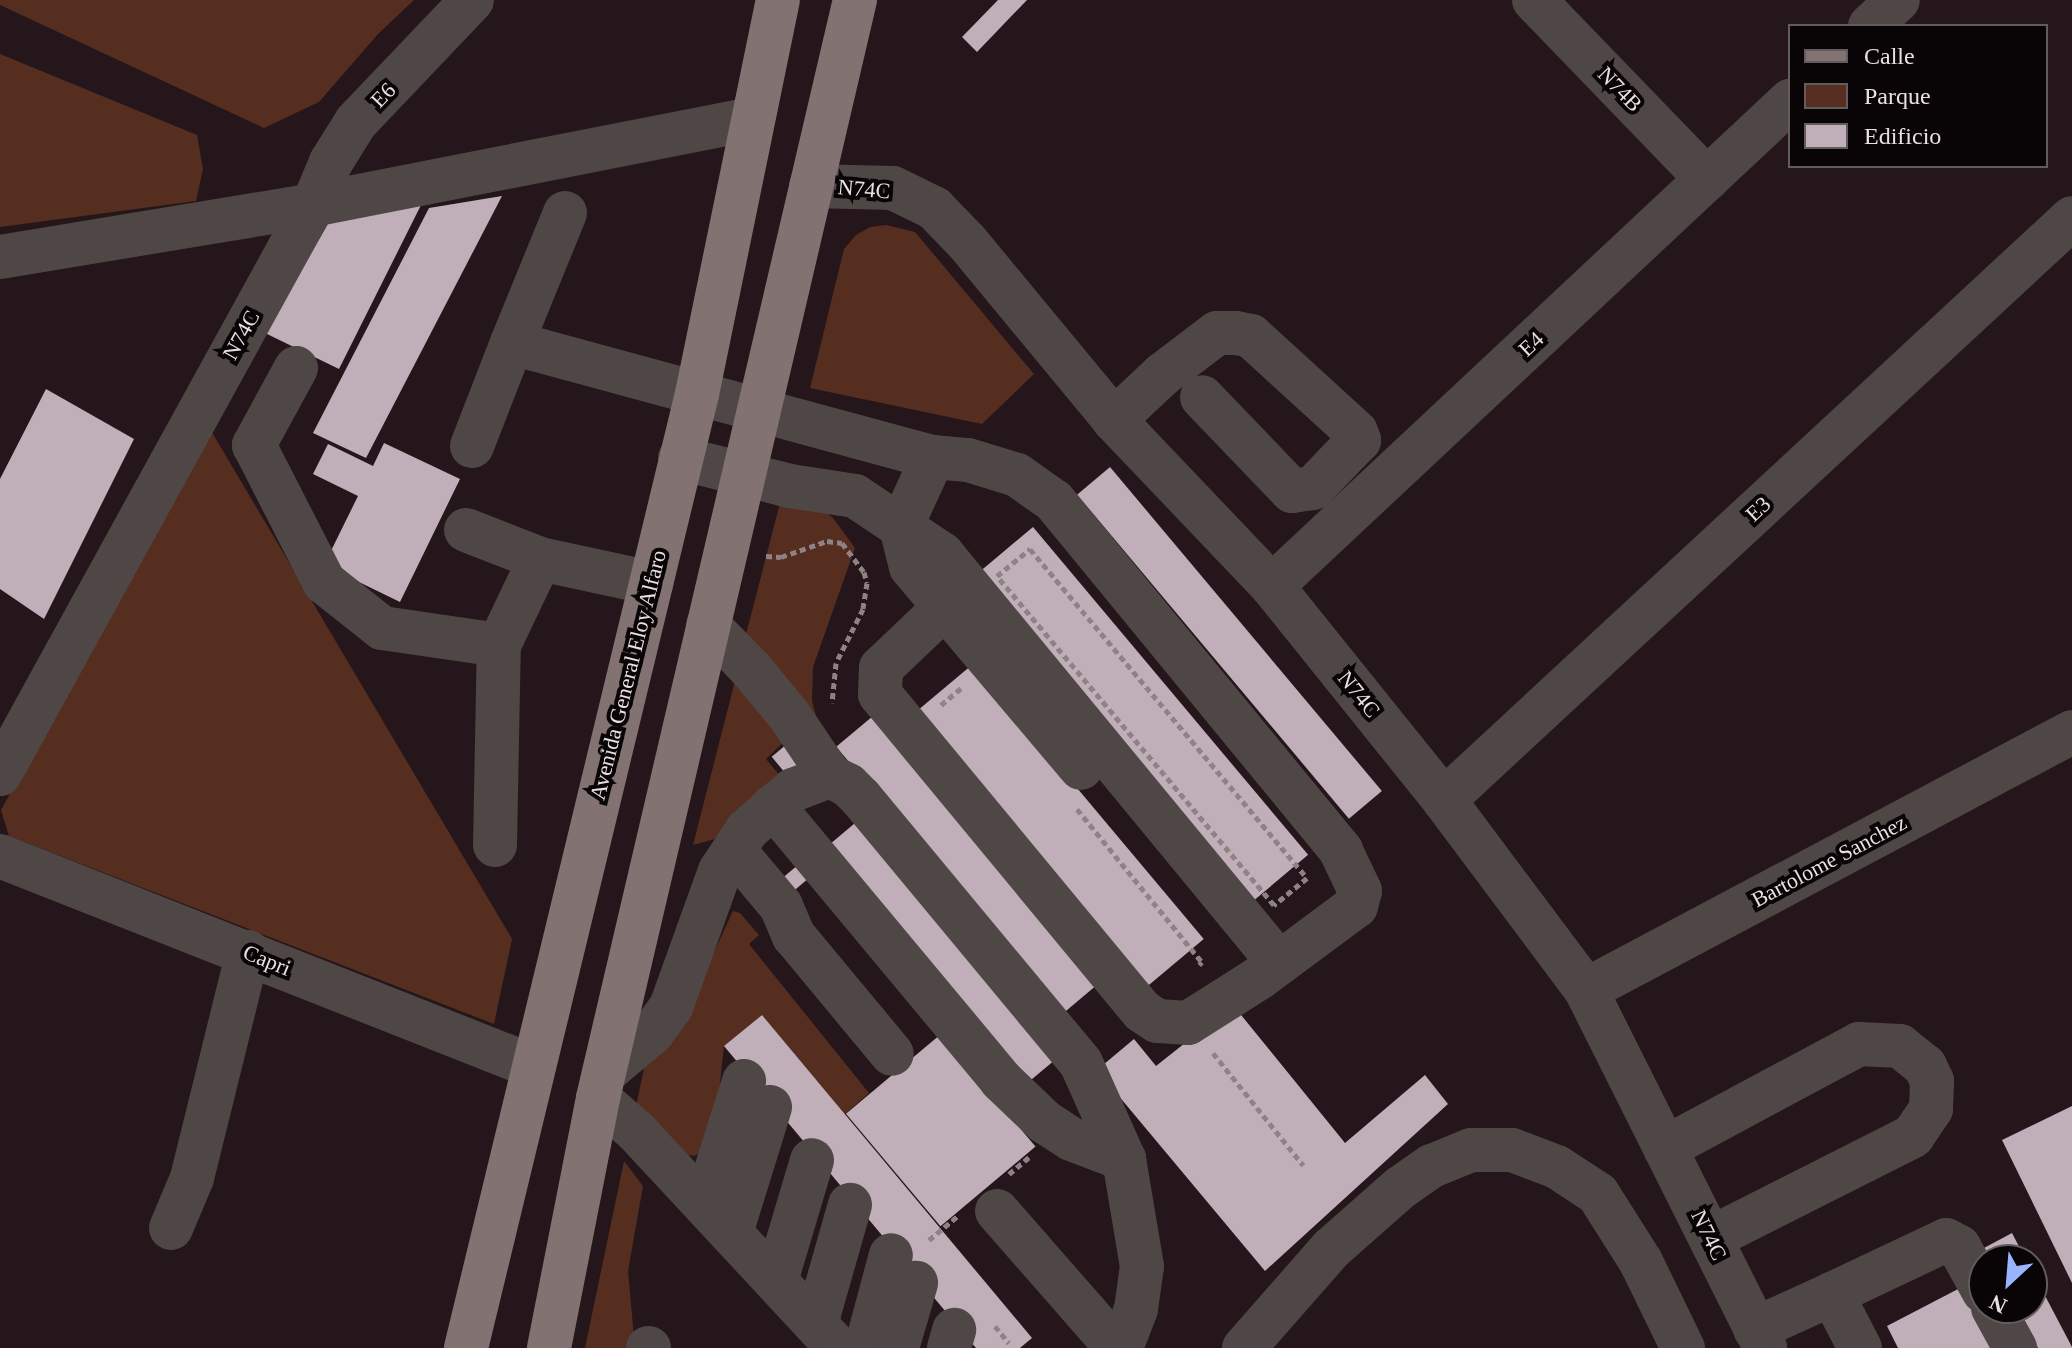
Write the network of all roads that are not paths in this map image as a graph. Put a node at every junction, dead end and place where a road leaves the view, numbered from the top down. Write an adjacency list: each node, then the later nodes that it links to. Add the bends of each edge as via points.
1 (472, 0): 9 (street, E6, via 356,122)
2 (778, 0): 6 (main road, Avenida General Eloy Alfaro)
3 (855, 0): 8 (main road)
4 (1534, 0): 7 (street, N74B)
5 (1788, 103): 7 (street, E4)
6 (753, 119): 9 (street); 15 (main road, Avenida General Eloy Alfaro)
7 (1707, 179): 27 (street, E4)
8 (811, 186): 17 (main road); 18 (street, N74C, via 893,188 934,208)
9 (313, 205): 12 (street); 32 (street, N74C)
10 (565, 213): 13 (street)
11 (2072, 218): 34 (street, E3)
12 (0, 257)
13 (512, 343): 15 (street); 19 (street)
14 (296, 368): 30 (street, via 254,445 324,582 382,628)
15 (697, 394): 17 (street); 21 (main road, Avenida General Eloy Alfaro)
16 (1202, 397): 18 (street, via 1292,491 1313,488 1359,440 1251,336 1236,333 1217,333)
17 (759, 411): 20 (street); 22 (main road)
18 (1114, 420): 27 (street, N74C)
19 (472, 446)
20 (933, 457): 23 (street); 40 (street, via 968,460 1017,475 1054,501 1341,851 1360,891 1356,906)
21 (680, 458): 22 (street); 26 (main road, Avenida General Eloy Alfaro)
22 (742, 474): 23 (street, via 855,496); 29 (main road)
23 (901, 527): 28 (street, via 911,567); 40 (street, via 942,554)
24 (466, 530): 25 (street)
25 (540, 559): 26 (street); 30 (street)
26 (651, 583): 43 (main road, Avenida General Eloy Alfaro)
27 (1272, 586): 34 (street, N74C)
28 (943, 609): 40 (street); 40 (street, via 881,668 880,694 1142,1011 1157,1021 1188,1023)
29 (708, 625): 33 (street, via 789,715); 44 (main road)
30 (499, 645): 36 (street)
31 (2072, 732): 41 (street, Bartolome Sanchez)
32 (0, 774)
33 (830, 776): 35 (street, via 793,790); 46 (street, via 861,798 1081,1063)
34 (1444, 800): 41 (street, N74C)
35 (773, 806): 38 (street, via 747,830); 46 (street, via 1001,1080 1071,1139)
36 (495, 845)
37 (0, 856): 39 (street, Capri)
38 (727, 860): 42 (street, via 769,921 794,936); 44 (street, via 671,1007)
39 (248, 952): 43 (street, Capri); 48 (street, via 192,1178)
40 (1269, 970)
41 (1586, 990): 45 (street, N74C)
42 (892, 1054)
43 (532, 1066): 56 (main road, Avenida General Eloy Alfaro)
44 (603, 1084): 52 (street, via 636,1131); 57 (main road)
45 (1665, 1148): 50 (street, N74C); 50 (street, via 1859,1044 1900,1046 1925,1066 1932,1081 1931,1109 1913,1136)
46 (1124, 1159): 60 (street, via 1142,1266 1136,1309)
47 (997, 1211): 60 (street)
48 (171, 1228)
49 (865, 1229): 52 (street); 52 (street); 52 (street); 58 (street); 59 (street)
50 (1711, 1238): 55 (street, N74C)
51 (1968, 1263): 53 (street, via 1959,1247 1946,1240)
52 (782, 1287)
53 (1832, 1294): 55 (street); 63 (street)
54 (2002, 1324): 64 (street)
55 (1760, 1338)
56 (466, 1348)
57 (549, 1348)
58 (866, 1348)
59 (897, 1348)
60 (1119, 1348)
61 (1244, 1348): 62 (street, via 1332,1248 1400,1188 1432,1166 1471,1150 1512,1150 1557,1167 1598,1194 1641,1262)
62 (1683, 1348)
63 (1860, 1348)
64 (2015, 1348)

